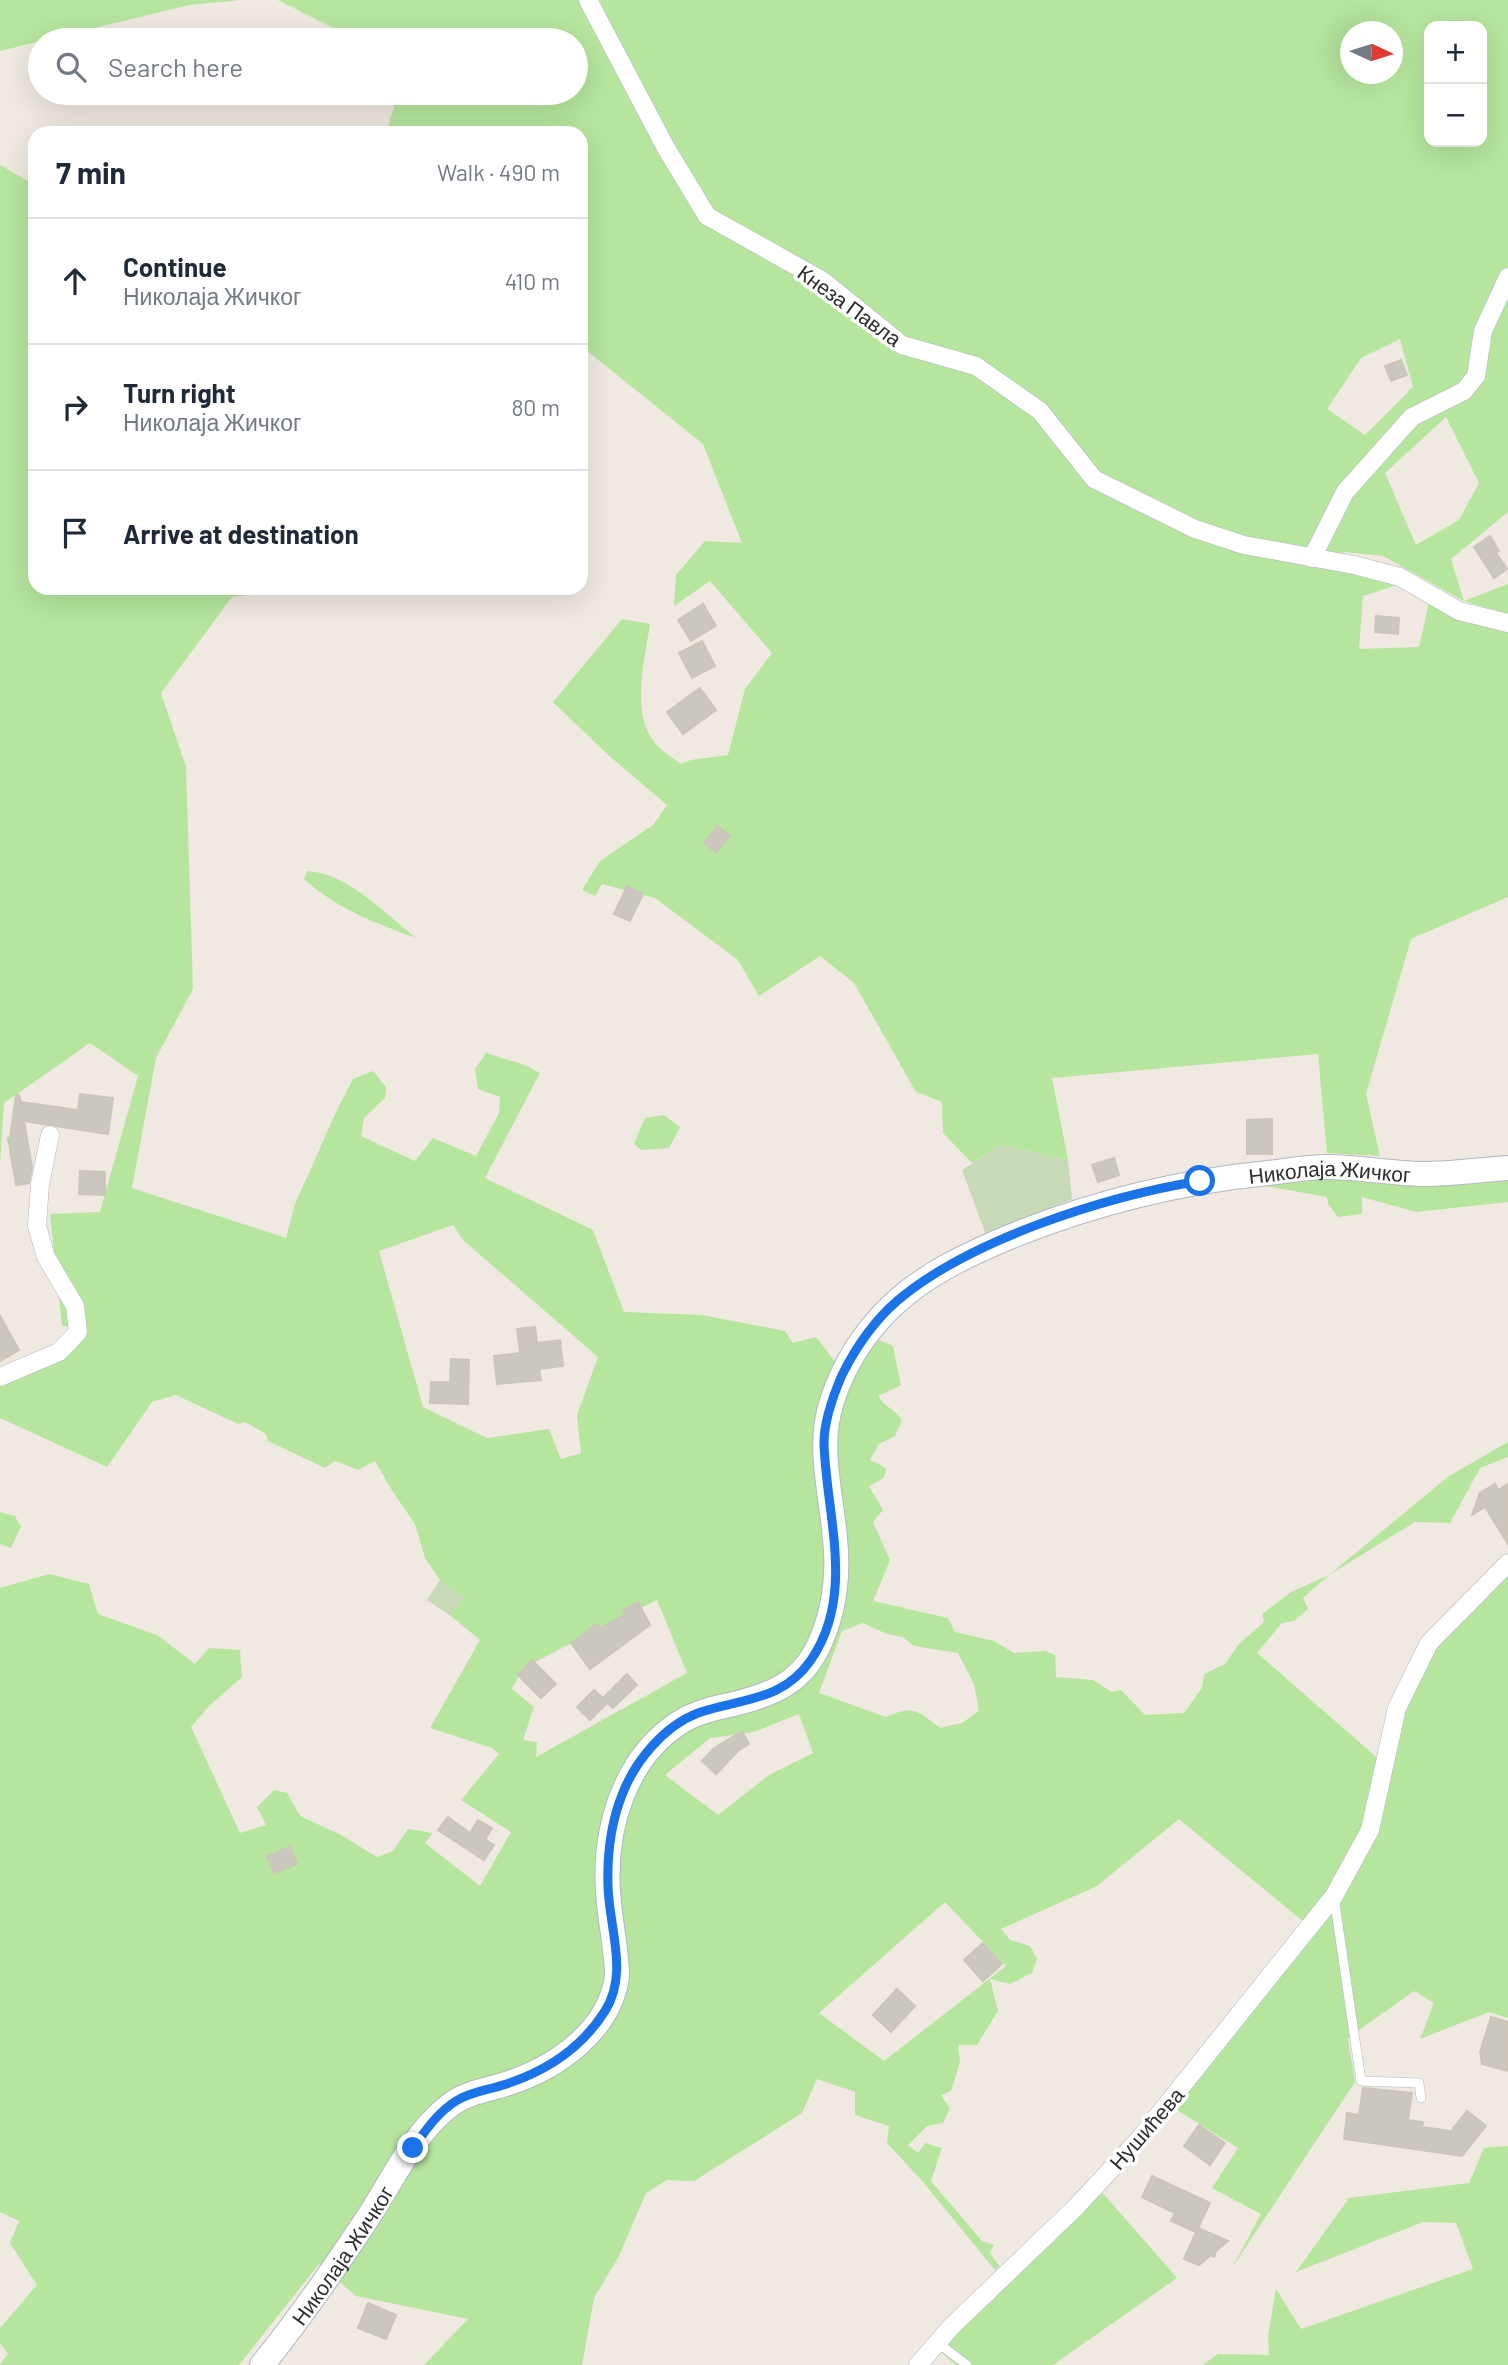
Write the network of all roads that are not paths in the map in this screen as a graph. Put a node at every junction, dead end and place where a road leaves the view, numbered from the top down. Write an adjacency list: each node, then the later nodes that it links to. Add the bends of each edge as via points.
1 (588, 0): 3 (street, Кнеза Павла, via 707,216 823,281 902,345 976,366 1041,411 1094,479 1195,529 1244,545)
2 (1508, 277): 3 (street, via 1483,331 1476,376 1464,391 1412,418 1345,492)
3 (1312, 558): 4 (street, Кнеза Павла, via 1400,577 1459,611)
4 (1508, 623)
5 (50, 1135): 7 (street, via 37,1226 46,1257 75,1306 78,1332 59,1352)
6 (1508, 1168): 12 (street, Николаја Жичког, via 1421,1174 1325,1167 1183,1184 1120,1199 1039,1225 954,1262 877,1320 853,1354 826,1421 825,1462 836,1572 832,1611 818,1649 800,1674 779,1690 695,1714 656,1742 642,1759 622,1794 608,1864 617,1977 604,2013 551,2066 463,2097 439,2114 319,2292)
7 (0, 1377)
8 (1508, 1563): 9 (street, Нушићева, via 1429,1643 1397,1708 1370,1830)
9 (1334, 1896): 10 (lane, via 1362,2081 1419,2083); 11 (street, Нушићева, via 1141,2137)
10 (1421, 2098)
11 (938, 2343): 13 (street, Нушићева); 14 (lane)
12 (262, 2365)
13 (918, 2365)
14 (967, 2365)

